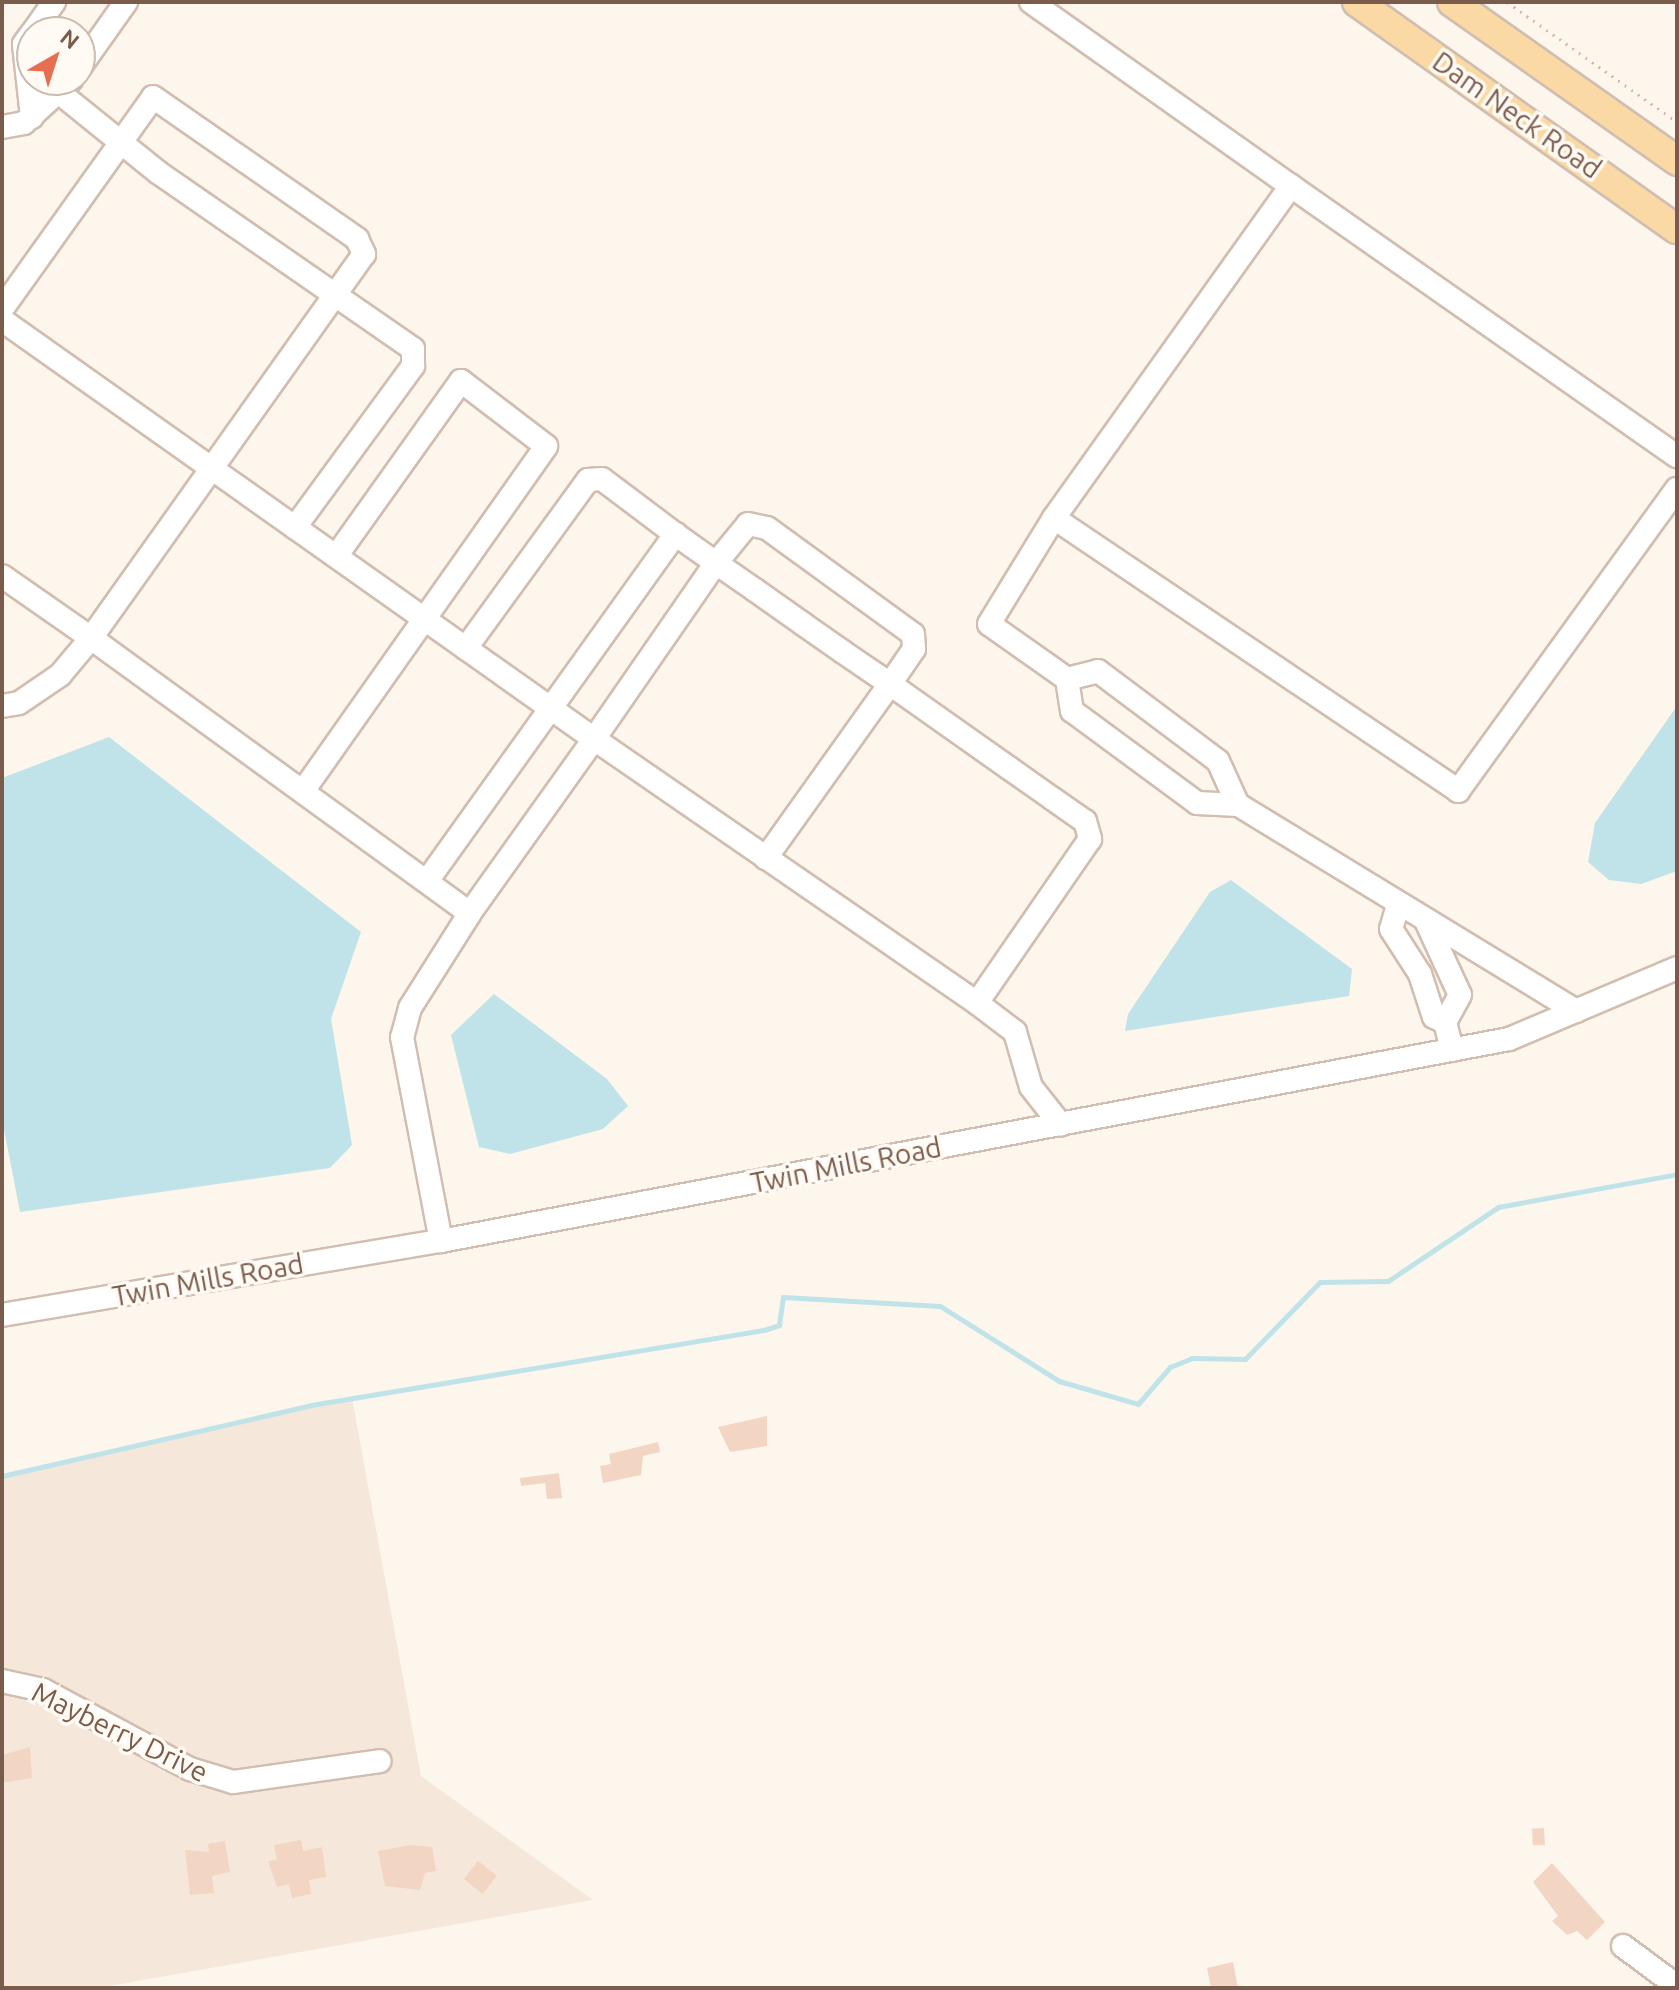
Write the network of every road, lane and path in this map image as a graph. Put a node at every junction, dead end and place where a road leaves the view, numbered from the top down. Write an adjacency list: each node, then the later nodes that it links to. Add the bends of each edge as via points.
1 (126, 2): 6 (street)
2 (1031, 2): 15 (street)
3 (1357, 2): 16 (main road, Dam Neck Road)
4 (1452, 2): 14 (main road, Dam Neck Road)
5 (1507, 2): 11 (path)
6 (96, 44)
7 (30, 96): 10 (street)
8 (56, 96): 10 (street)
9 (74, 96): 13 (street)
10 (32, 117): 12 (street)
11 (1677, 122)
12 (2, 127)
13 (116, 141): 17 (street); 17 (street, via 153,97 169,105 357,239 364,254); 18 (street)
14 (1677, 161)
15 (1291, 186): 20 (street); 23 (street)
16 (1677, 229)
17 (336, 295): 21 (street); 24 (street, via 413,349 413,366)
18 (2, 309)
19 (2, 320): 21 (street)
20 (1677, 456)
21 (209, 466): 24 (street); 30 (street)
22 (1677, 489): 23 (street, via 1458,791)
23 (1054, 518): 32 (street, via 989,624)
24 (295, 527): 26 (street)
25 (675, 534): 27 (street); 31 (street, via 602,479 588,480); 35 (street)
26 (336, 556): 29 (street); 29 (street, via 461,381 546,446)
27 (716, 563): 33 (street); 33 (street, via 748,524 767,528 913,634 914,649); 36 (street)
28 (2, 576): 30 (street)
29 (427, 620): 31 (street); 37 (street)
30 (91, 638): 34 (street, via 60,675); 37 (street)
31 (466, 648): 35 (street)
32 (1067, 679): 38 (street, via 1072,711 1197,803); 38 (street, via 1098,671 1218,761)
33 (890, 684): 39 (street); 45 (street, via 1085,821 1090,839)
34 (2, 706)
35 (549, 706): 36 (street); 40 (street)
36 (594, 739): 39 (street); 42 (street)
37 (303, 791): 40 (street)
38 (1238, 805): 41 (street)
39 (766, 858): 45 (street)
40 (427, 881): 42 (street)
41 (1398, 905): 43 (street); 47 (street, via 1391,929 1420,974 1434,1017)
42 (470, 913): 50 (street, via 410,1008 402,1037)
43 (1426, 921): 46 (street); 47 (street, via 1460,995)
44 (1677, 968): 46 (street, Twin Mills Road)
45 (977, 1003): 49 (street, via 1015,1032 1031,1087)
46 (1576, 1011): 48 (street, Twin Mills Road, via 1509,1039)
47 (1445, 1022): 48 (street)
48 (1452, 1050): 49 (street, Twin Mills Road)
49 (1061, 1125): 50 (street, Twin Mills Road)
50 (441, 1241): 51 (street, Twin Mills Road)
51 (2, 1315)
52 (2, 1681): 53 (street, Mayberry Drive, via 43,1690 190,1769 233,1782)
53 (380, 1761)
54 (1623, 1946): 55 (street)
55 (1677, 1986)

